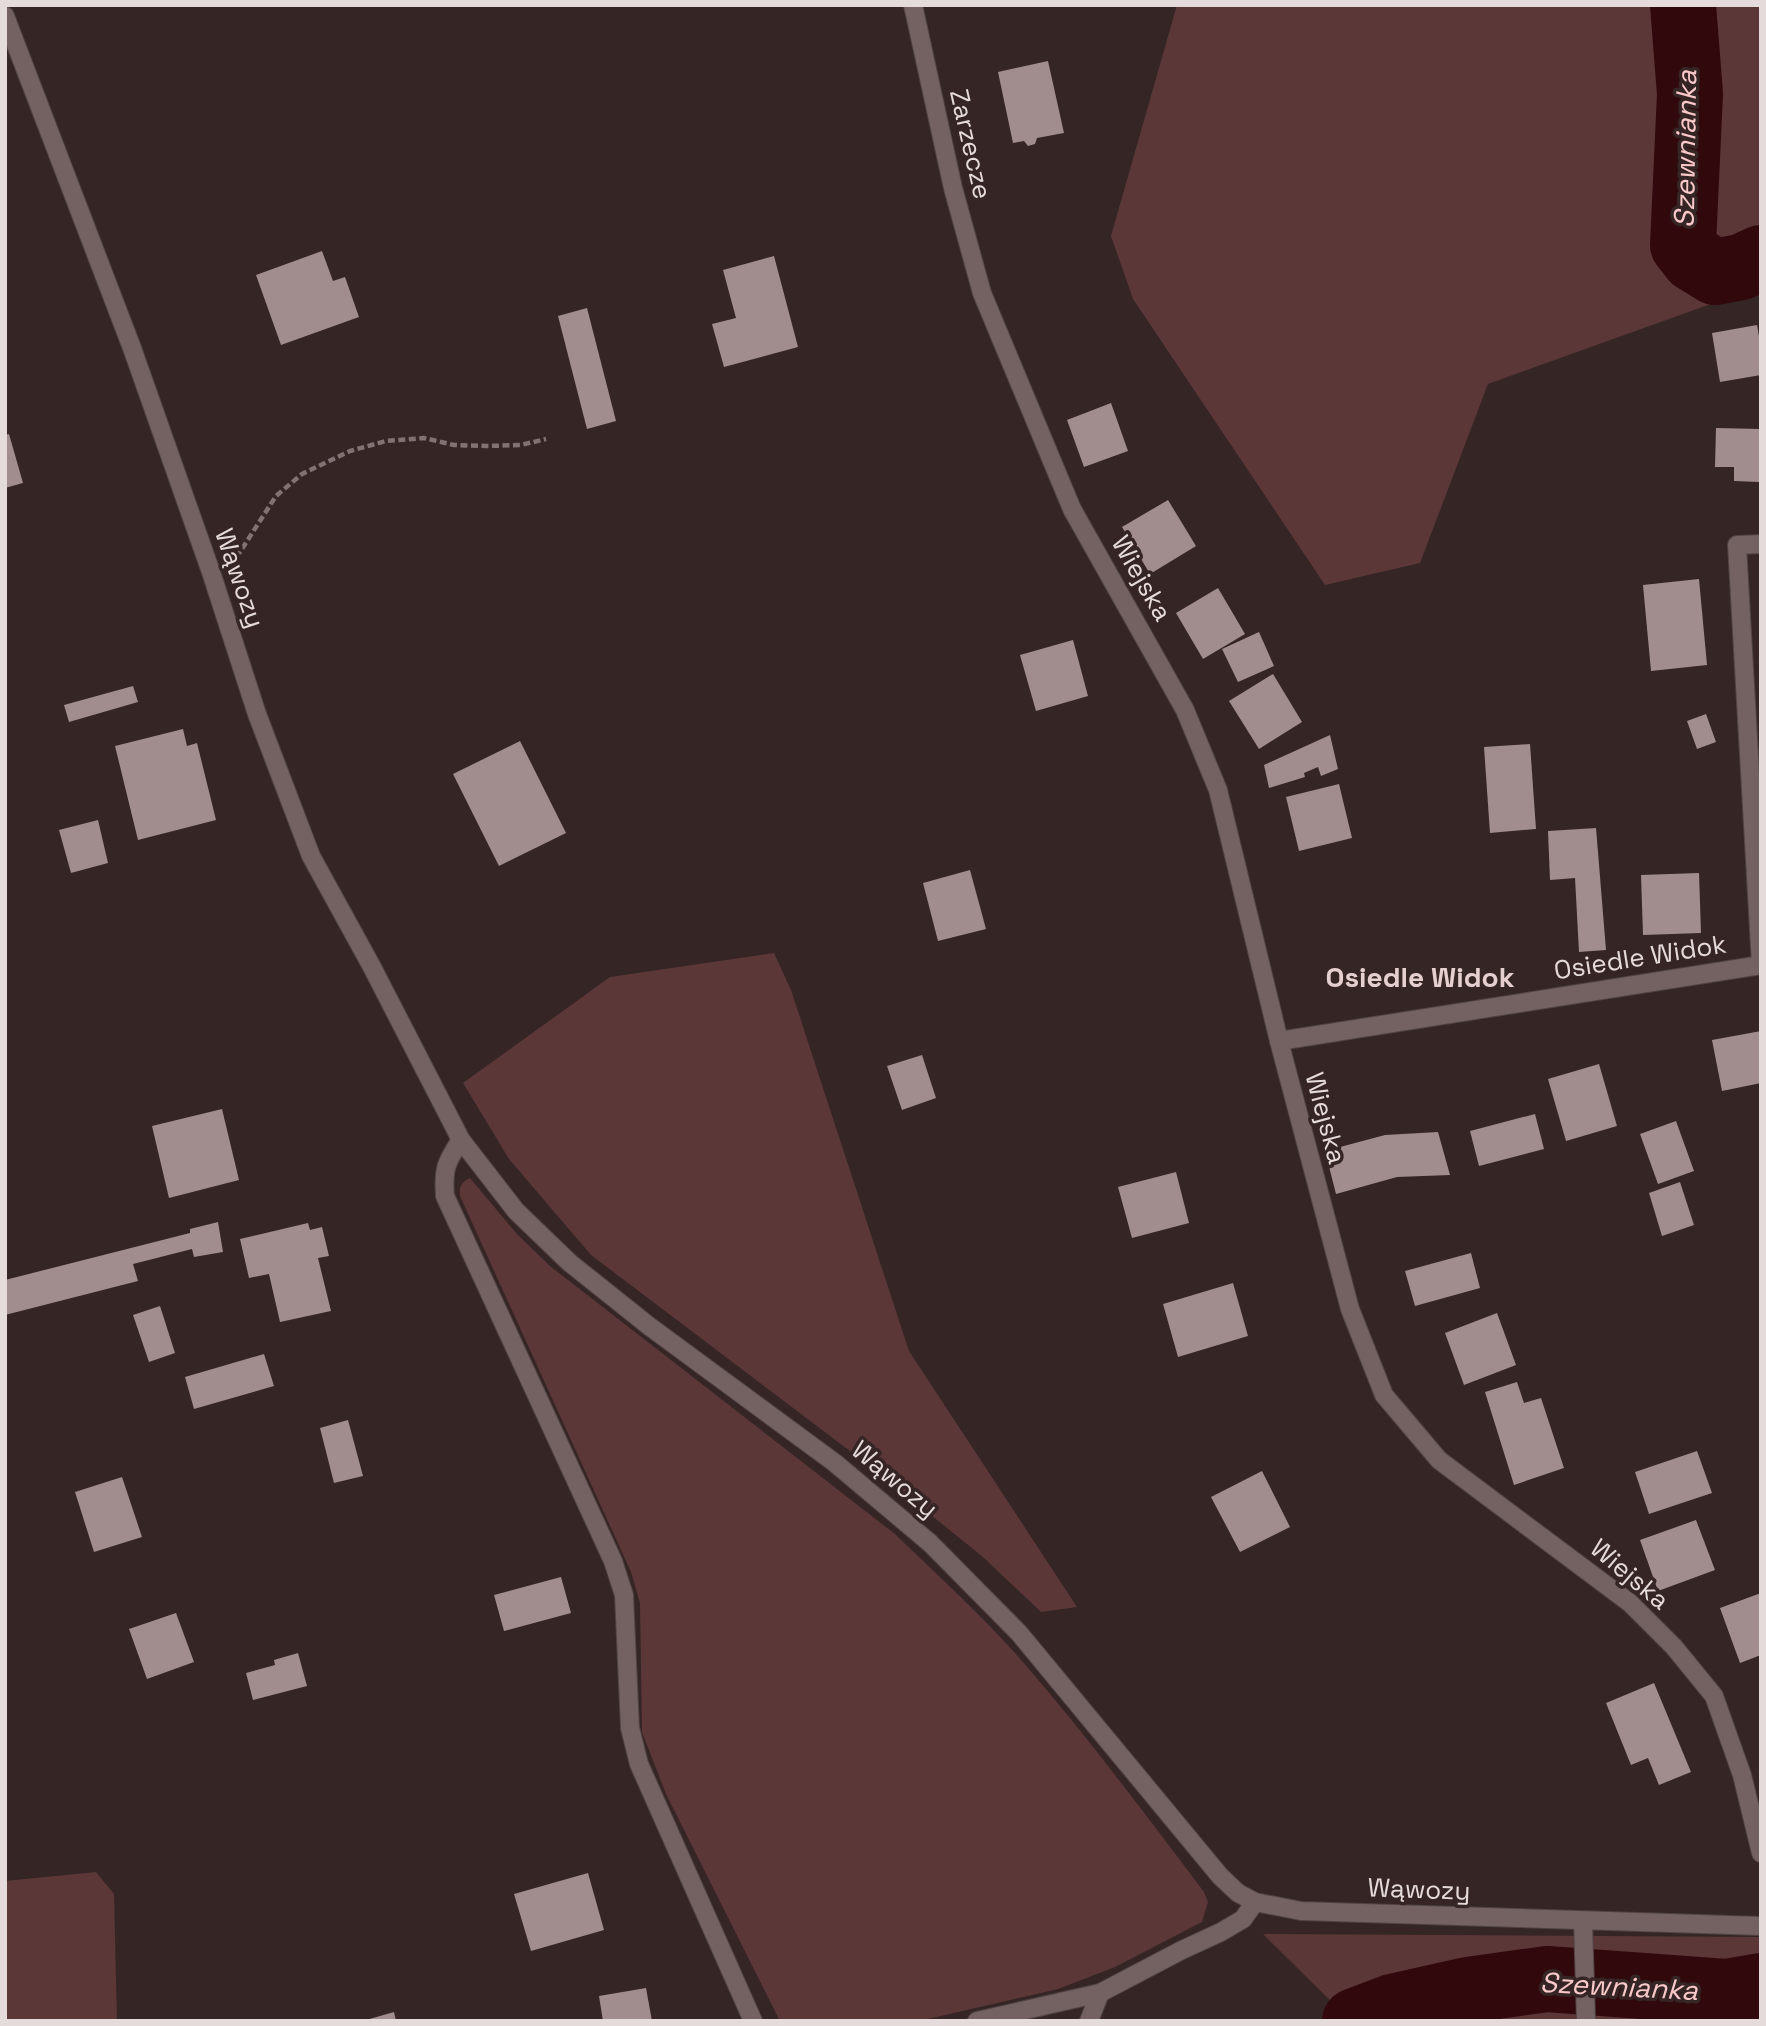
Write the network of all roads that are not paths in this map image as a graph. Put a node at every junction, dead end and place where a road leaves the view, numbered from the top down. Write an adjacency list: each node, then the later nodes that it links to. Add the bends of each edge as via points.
1 (912, 5): 3 (street, Zarzecze)
2 (5, 16): 6 (street, Wąwozy, via 132,348 311,856)
3 (982, 293): 5 (street, Wiejska, via 1072,509 1185,710 1218,790)
4 (1761, 544): 5 (street, Osiedle Widok, via 1737,545 1761,965)
5 (1279, 1041): 7 (street, Wiejska, via 1350,1309 1384,1395 1440,1460 1630,1603 1674,1647 1714,1696 1742,1775)
6 (461, 1140): 8 (street, Wąwozy, via 516,1211 570,1263 835,1463 930,1543 1019,1633 1220,1876 1238,1894); 12 (street, via 446,1161 445,1196 613,1561 624,1595 630,1728 639,1764)
7 (1761, 1853)
8 (1255, 1902): 9 (street, Wąwozy, via 1301,1911); 11 (street, via 1242,1919 1221,1932)
9 (1583, 1921): 10 (street); 15 (street)
10 (1761, 1926)
11 (1100, 1993): 13 (street); 14 (street)
12 (753, 2021)
13 (977, 2021)
14 (1089, 2021)
15 (1586, 2021)

